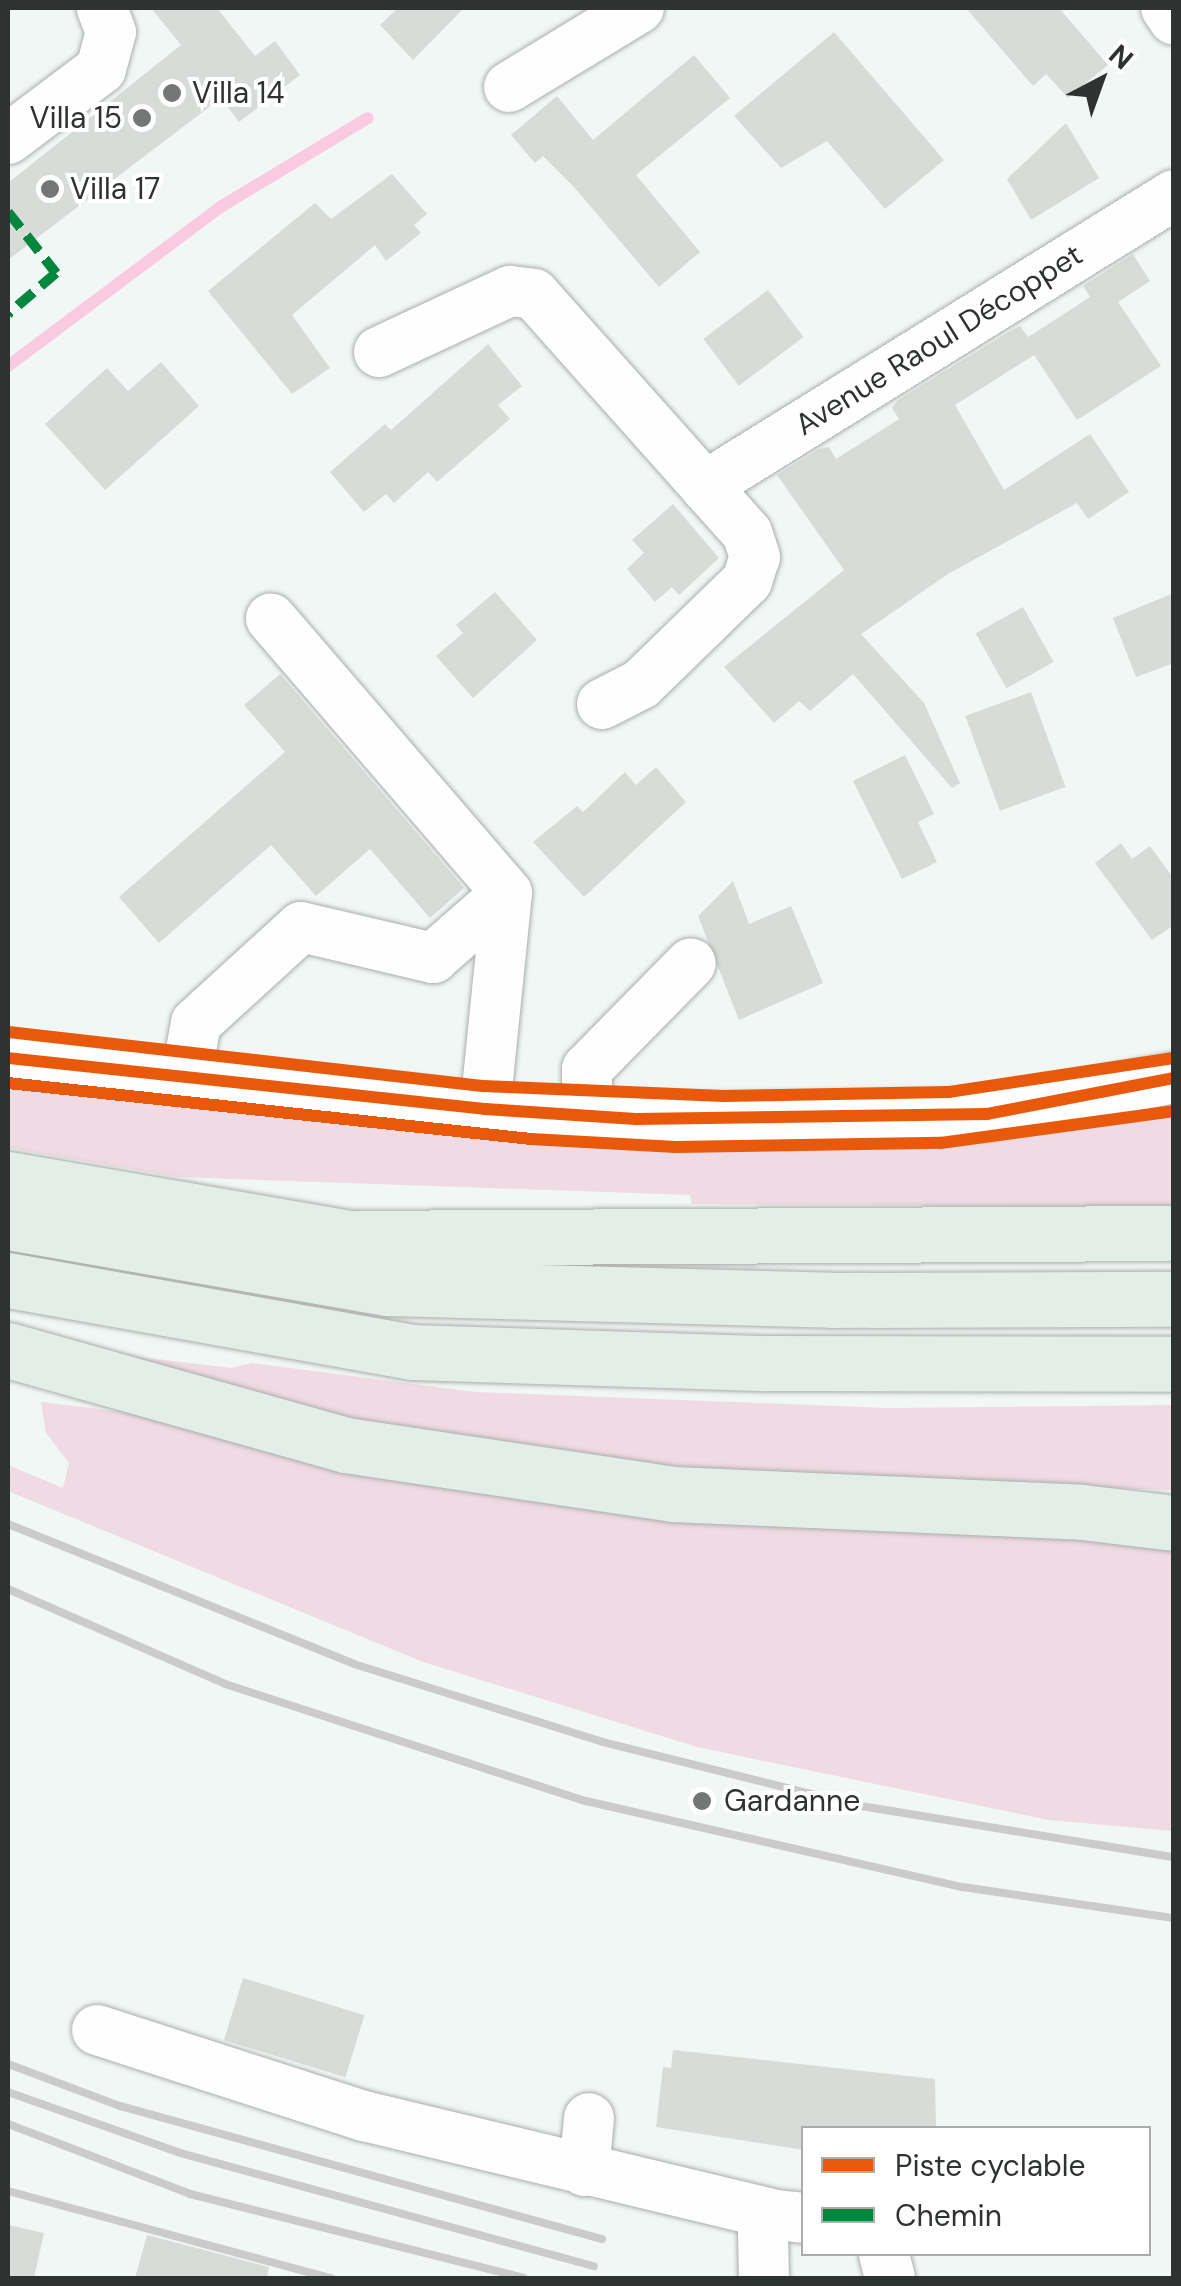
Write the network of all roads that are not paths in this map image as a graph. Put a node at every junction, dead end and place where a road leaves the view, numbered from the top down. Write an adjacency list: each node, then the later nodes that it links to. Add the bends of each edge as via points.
1 (102, 8): 6 (street, via 111,32 101,69)
2 (640, 8): 5 (street)
3 (1166, 8): 4 (street)
4 (1174, 20)
5 (508, 86)
6 (8, 139)
7 (1174, 195): 9 (street, Avenue Raoul Décoppet)
8 (380, 352): 9 (street, via 510,291 534,294)
9 (706, 486): 11 (street, via 747,532 755,557 748,581 642,684)
10 (271, 619): 12 (street)
11 (602, 704)
12 (507, 894): 15 (street, via 432,958 302,927 196,1023); 17 (street)
13 (691, 963): 18 (street, via 587,1070)
14 (8, 1058): 15 (street)
15 (186, 1078): 17 (street)
16 (1161, 1086): 18 (street, via 987,1114)
17 (486, 1109): 18 (street)
18 (587, 1116)
19 (8, 1179): 21 (highway, via 349,1238)
20 (8, 1222): 23 (highway, via 386,1288 832,1300)
21 (1174, 1233)
22 (8, 1280): 25 (highway, via 412,1352 767,1363)
23 (1174, 1298)
24 (8, 1350): 26 (highway, via 346,1446 673,1494 1082,1512)
25 (1174, 1364)
26 (1174, 1524)
27 (98, 2030): 29 (street, via 348,2111)
28 (590, 2118): 29 (street)
29 (584, 2171): 30 (street)
30 (790, 2216): 31 (street, via 763,2234)
31 (764, 2278)

